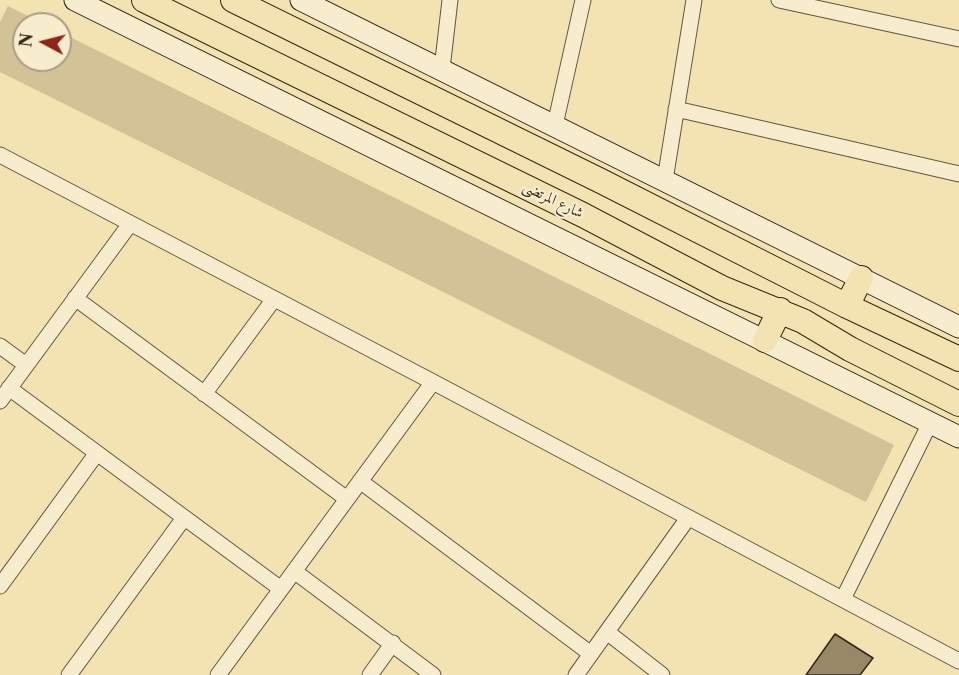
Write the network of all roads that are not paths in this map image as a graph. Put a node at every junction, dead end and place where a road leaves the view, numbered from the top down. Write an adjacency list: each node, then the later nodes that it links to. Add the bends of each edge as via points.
1 (75, 0): 25 (main road)
2 (144, 0): 17 (main road, شارع المرتضى)
3 (233, 0): 16 (main road)
4 (301, 0): 10 (main road)
5 (450, 0): 10 (street)
6 (584, 0): 12 (street)
7 (694, 0): 11 (street)
8 (778, 0): 9 (street)
9 (959, 39)
10 (442, 69): 12 (main road)
11 (676, 110): 14 (street); 15 (street)
12 (555, 125): 15 (main road)
13 (0, 155): 18 (street)
14 (959, 174)
15 (665, 180): 19 (main road)
16 (601, 181): 17 (main road); 22 (main road)
17 (583, 215): 23 (main road, شارع المرتضى, via 722,288)
18 (130, 224): 20 (street); 21 (street)
19 (861, 278): 22 (main road); 24 (main road)
20 (75, 298): 28 (street); 31 (street)
21 (274, 299): 29 (street); 31 (street)
22 (848, 306): 27 (main road)
23 (780, 310): 25 (main road); 32 (main road, شارع المرتضى)
24 (958, 324)
25 (765, 340): 33 (main road)
26 (0, 346): 28 (street)
27 (959, 359)
28 (26, 365): 30 (street)
29 (433, 382): 36 (street); 39 (street)
30 (5, 394): 35 (street)
31 (204, 394): 37 (street)
32 (959, 404)
33 (930, 423): 34 (main road); 43 (street)
34 (959, 437)
35 (97, 453): 38 (street); 41 (street)
36 (360, 482): 37 (street); 46 (street)
37 (347, 499): 40 (street)
38 (184, 518): 42 (street); 48 (street)
39 (688, 518): 43 (street); 44 (street)
40 (294, 571): 42 (street); 45 (street)
41 (3, 576)
42 (281, 589): 49 (street)
43 (843, 600): 47 (street)
44 (607, 632): 46 (street); 53 (street)
45 (393, 644): 50 (street); 51 (street)
46 (591, 654): 52 (street)
47 (959, 661)
48 (69, 675)
49 (218, 675)
50 (370, 675)
51 (433, 675)
52 (576, 675)
53 (662, 675)

